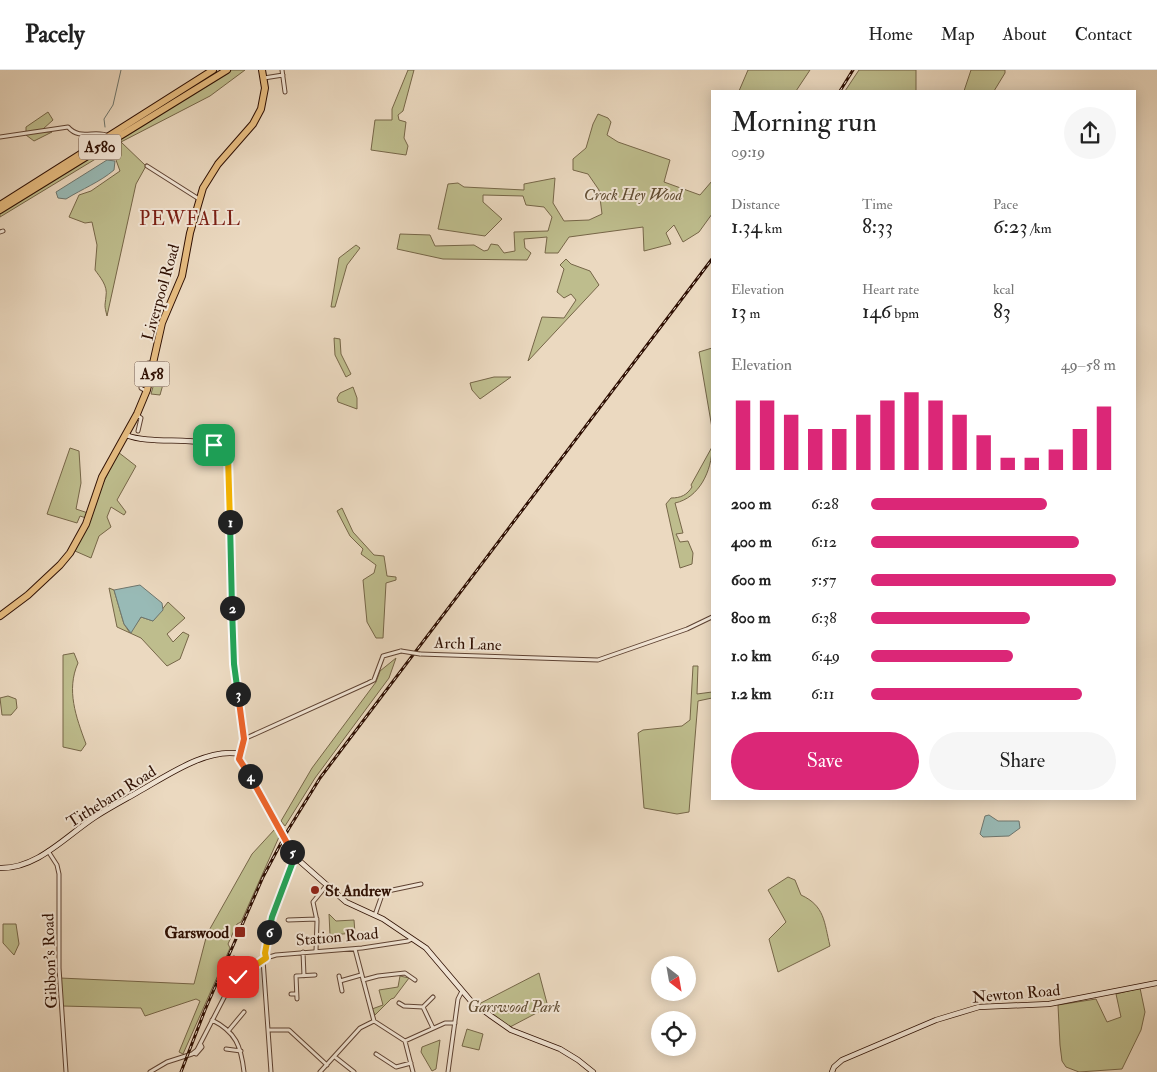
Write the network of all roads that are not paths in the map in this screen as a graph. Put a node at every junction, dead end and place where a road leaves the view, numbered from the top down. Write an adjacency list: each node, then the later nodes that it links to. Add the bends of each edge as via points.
1 (213, 70): 6 (highway, A580)
2 (217, 70): 6 (highway)
3 (227, 70): 10 (highway, A580)
4 (262, 70): 8 (highway, Liverpool Road / A58)
5 (282, 70): 7 (street)
6 (206, 74): 10 (highway, A580)
7 (283, 75): 8 (street); 9 (street)
8 (263, 78): 13 (highway, Liverpool Road / A58, via 264,97 259,115 218,164)
9 (285, 92)
10 (112, 136): 11 (street, via 103,133 83,136 68,127); 14 (highway, A580); 15 (highway, A580)
11 (0, 137)
12 (147, 166): 13 (street)
13 (200, 199): 16 (highway, Liverpool Road / A58, via 182,276 162,323 155,363)
14 (0, 205)
15 (0, 210)
16 (137, 414): 17 (street, Liverpool Road, via 141,418); 18 (highway, Liverpool Road / A58)
17 (140, 430)
18 (126, 434): 19 (highway, Liverpool Road / A58, via 102,476 86,524 67,557 28,595); 21 (street, via 214,445 227,451 234,664)
19 (0, 616)
20 (711, 617): 21 (street, Arch Lane, bridge, via 598,660 401,651 383,656 374,680)
21 (244, 739): 22 (street)
22 (240, 754): 23 (street, Tithebarn Road, via 215,755 186,765 96,817); 24 (street, bridge, via 239,759)
23 (48, 851): 25 (street, Tithebarn Road, via 27,863); 70 (street, Gibbon's Road, via 59,874 59,968)
24 (295, 856): 27 (street); 35 (street, via 272,917)
25 (0, 868)
26 (421, 884): 28 (street, via 383,892)
27 (326, 886): 28 (street, via 350,906); 29 (street, via 313,902)
28 (375, 916): 31 (street)
29 (317, 919): 30 (street); 33 (street)
30 (288, 920)
31 (412, 939): 32 (street, Station Road); 49 (street, via 431,953)
32 (355, 948): 33 (street, Station Road); 40 (street)
33 (316, 951): 34 (street, Station Road)
34 (303, 952): 35 (street, Station Road, via 276,954); 42 (street)
35 (264, 959): 41 (street, Station Road); 62 (street)
36 (234, 961): 41 (street, via 230,969)
37 (401, 970): 38 (street)
38 (405, 973): 44 (street); 45 (street)
39 (315, 975): 42 (street)
40 (361, 975): 44 (street); 46 (street)
41 (239, 976): 57 (street, Station Road, via 227,990)
42 (304, 976): 51 (street, via 296,976)
43 (338, 976): 46 (street)
44 (363, 980): 58 (street)
45 (415, 980)
46 (340, 982): 48 (street)
47 (1157, 983): 79 (street, Newton Road, via 1049,1004 989,1006 961,1011 842,1060)
48 (342, 991)
49 (462, 991): 59 (street); 78 (street, via 470,1001 507,1028 560,1049)
50 (291, 994): 51 (street)
51 (296, 994): 53 (street)
52 (433, 998): 55 (street)
53 (297, 999)
54 (399, 1003): 55 (street, via 403,1008)
55 (423, 1007): 60 (street)
56 (244, 1012): 61 (street)
57 (212, 1020): 61 (street); 71 (street, Station Road, via 194,1053)
58 (374, 1020): 63 (street); 67 (street, via 360,1028)
59 (454, 1023): 60 (street); 77 (street)
60 (433, 1028): 63 (street)
61 (229, 1030): 65 (street)
62 (269, 1030): 69 (street, via 289,1030); 73 (street)
63 (405, 1041): 68 (street)
64 (227, 1051): 65 (street)
65 (241, 1051): 72 (street)
66 (375, 1053): 68 (street, via 396,1067)
67 (334, 1057): 69 (street); 75 (street)
68 (411, 1063): 76 (street)
69 (327, 1065): 74 (street)
70 (66, 1072)
71 (150, 1072)
72 (244, 1072)
73 (271, 1072)
74 (320, 1072)
75 (354, 1072)
76 (413, 1072)
77 (448, 1072)
78 (593, 1072)
79 (832, 1072)

